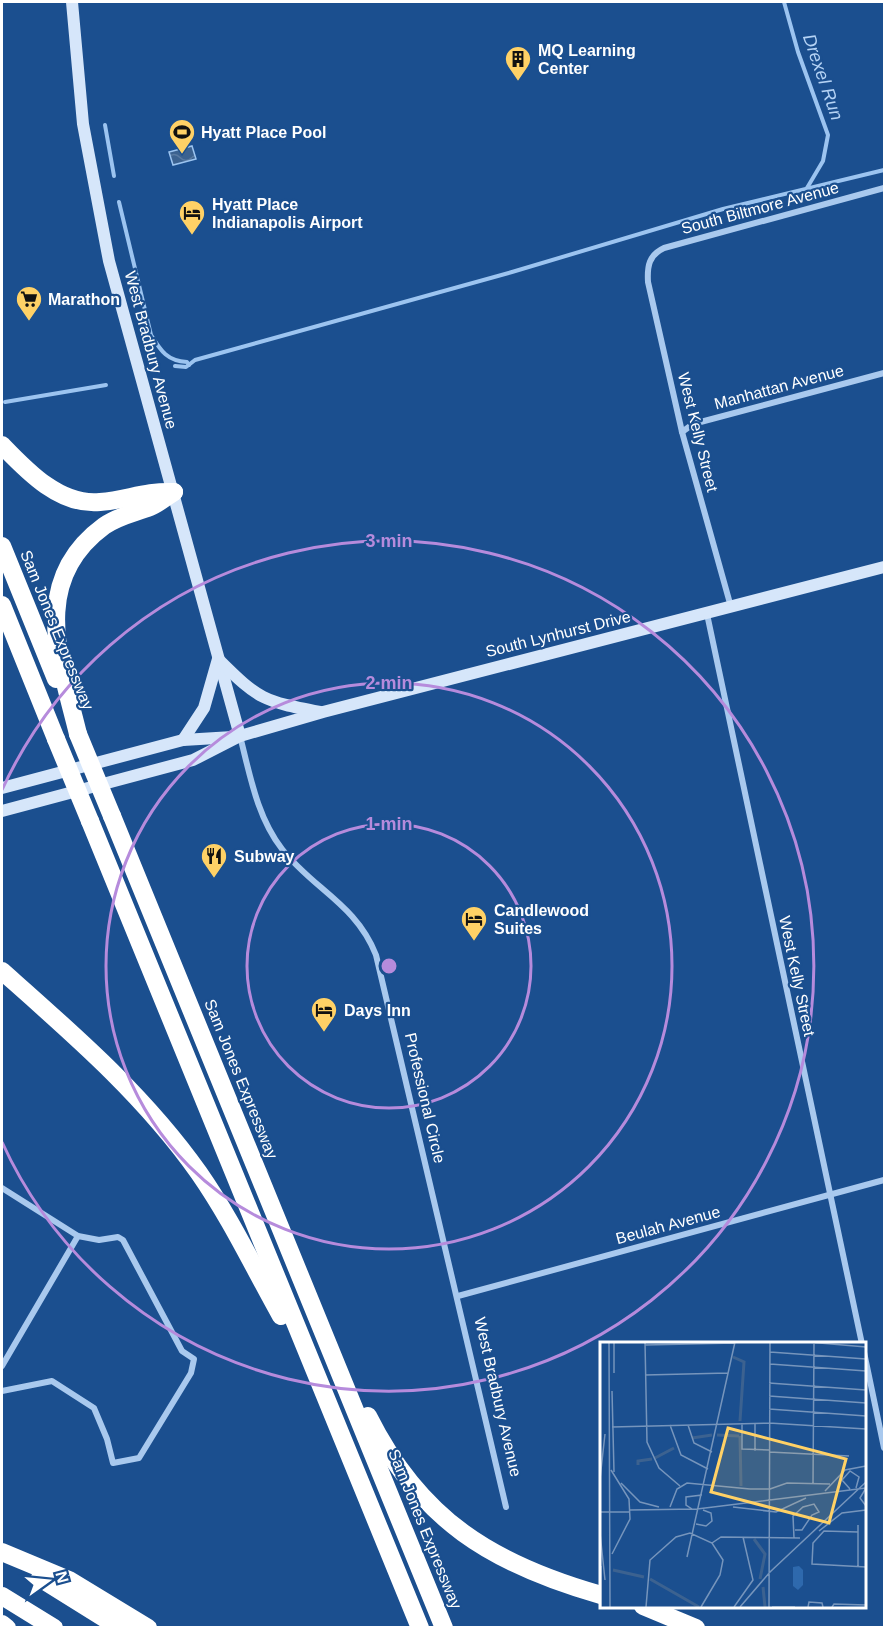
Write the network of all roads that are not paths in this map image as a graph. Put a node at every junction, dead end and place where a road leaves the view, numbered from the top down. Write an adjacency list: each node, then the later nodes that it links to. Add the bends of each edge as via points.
1 (72, 2): 7 (main road, West Bradbury Avenue, via 83,124 104,237)
2 (885, 188): 3 (street, South Biltmore Avenue, via 664,248 652,255)
3 (649, 262): 5 (street, West Kelly Street, via 648,282)
4 (885, 373): 5 (street, Manhattan Avenue, via 693,424)
5 (682, 432): 11 (street, West Kelly Street)
6 (2, 445): 7 (highway, via 54,491 74,500 96,503 150,491)
7 (174, 492): 13 (main road, West Bradbury Avenue); 15 (highway, via 152,507 114,520 91,536 61,582 55,614 56,636)
8 (2, 546): 15 (highway, Sam Jones Expressway)
9 (885, 567): 11 (main road, South Lynhurst Drive)
10 (2, 605): 31 (highway, bridge)
11 (732, 607): 12 (main road, South Lynhurst Drive)
12 (707, 614): 14 (main road, South Lynhurst Drive); 23 (street, West Kelly Street)
13 (218, 659): 14 (main road, via 258,696); 16 (main road, West Bradbury Avenue); 17 (main road, via 204,708)
14 (322, 712): 16 (main road, South Lynhurst Drive)
15 (78, 734): 26 (highway, Sam Jones Expressway, bridge)
16 (240, 736): 17 (main road, South Lynhurst Drive); 19 (main road, South Lynhurst Drive, via 193,760); 25 (street, Professional Circle, via 257,801 273,837 294,863 352,914 376,955)
17 (183, 740): 18 (main road, South Lynhurst Drive)
18 (2, 788)
19 (2, 811)
20 (2, 971): 31 (highway, via 123,1081 186,1155 241,1238)
21 (885, 1180): 23 (street, Beulah Avenue)
22 (2, 1188): 24 (street)
23 (829, 1195): 25 (street, Beulah Avenue); 27 (street, West Kelly Street)
24 (78, 1236): 29 (street); 30 (street, via 123,1240 182,1351 194,1359 191,1373 139,1458 113,1463 94,1408 52,1381)
25 (458, 1296): 33 (street, West Bradbury Avenue)
26 (313, 1308): 35 (highway, via 387,1450 433,1508 474,1542 514,1565); 44 (highway, Sam Jones Expressway)
27 (862, 1342)
28 (865, 1357): 32 (street)
29 (2, 1366)
30 (2, 1391)
31 (325, 1395): 43 (highway)
32 (885, 1448)
33 (506, 1507)
34 (2, 1553): 41 (highway); 42 (highway, via 69,1580)
35 (600, 1595)
36 (2, 1596): 40 (highway)
37 (648, 1608): 45 (highway)
38 (2, 1624): 39 (highway)
39 (7, 1628)
40 (54, 1628)
41 (120, 1628)
42 (148, 1628)
43 (420, 1628)
44 (444, 1628)
45 (696, 1628)

